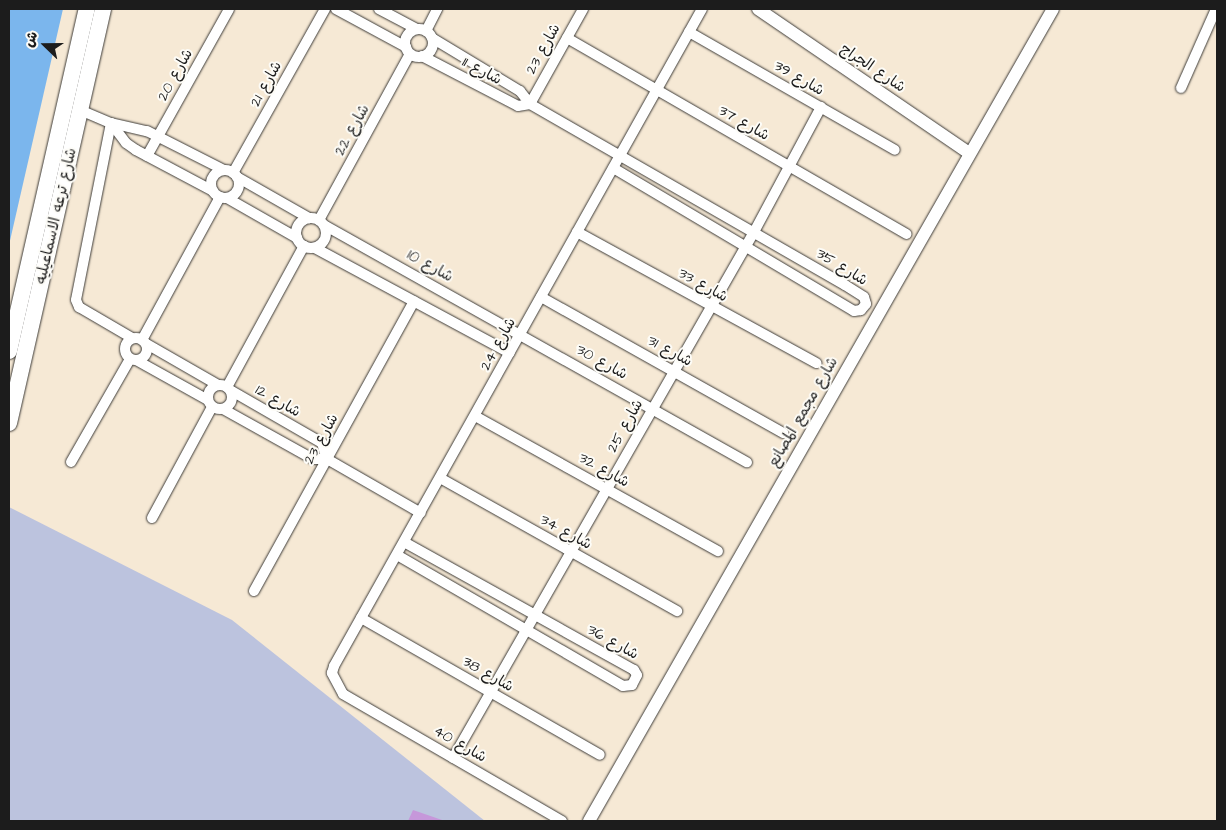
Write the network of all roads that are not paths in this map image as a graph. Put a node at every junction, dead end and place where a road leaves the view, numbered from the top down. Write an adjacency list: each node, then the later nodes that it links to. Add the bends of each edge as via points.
1 (87, 9): 47 (main road, شارع ترعه الاسماعيليه)
2 (103, 9): 25 (main road, شارع ترعه الاسماعيليه)
3 (229, 9): 27 (street, شارع 20)
4 (325, 9): 34 (street, شارع 21)
5 (331, 9): 6 (street)
6 (336, 9): 19 (street)
7 (379, 9): 17 (street, شارع 11)
8 (437, 9): 17 (street)
9 (583, 9): 18 (street, شارع 23)
10 (702, 9): 16 (street, شارع 24)
11 (758, 9): 29 (street, شارع الجراج)
12 (1053, 9): 15 (street, شارع مجمع المصانع)
13 (1064, 9): 15 (street, شارع مجمع المصانع)
14 (1216, 9): 21 (street)
15 (1046, 20): 29 (street, شارع مجمع المصانع)
16 (689, 32): 22 (street, شارع 24); 24 (street, شارع 39)
17 (425, 33): 19 (street, شارع 22, via 406,37); 20 (street, via 432,47); 23 (street, شارع 11, via 520,90)
18 (567, 38): 22 (street, شارع 37); 23 (street, شارع 23)
19 (408, 50): 20 (street, شارع 11); 36 (street, شارع 22)
20 (422, 56): 23 (street, شارع 11, via 518,106)
21 (1181, 88)
22 (656, 90): 30 (street, شارع 24); 32 (street, شارع 37)
23 (530, 104): 30 (street, شارع 11)
24 (821, 107): 28 (street, شارع 39); 32 (street, شارع 25)
25 (80, 110): 26 (street, شارع 10); 56 (main road, شارع ترعه الاسماعيليه)
26 (111, 123): 27 (street, شارع 10, via 135,126); 31 (street, via 126,143); 46 (street, شارع 12, via 77,296 80,307)
27 (158, 136): 31 (street, شارع 20); 34 (street, شارع 10)
28 (895, 150)
29 (970, 154): 79 (street, شارع مجمع المصانع)
30 (620, 155): 33 (street, شارع 24); 38 (street, شارع 35)
31 (147, 156): 35 (street)
32 (789, 166): 38 (street, شارع 25); 39 (street, شارع 37)
33 (613, 168): 37 (street, شارع 24); 41 (street, شارع 35)
34 (231, 174): 35 (street, via 236,193); 35 (street, via 214,175); 36 (street, شارع 10)
35 (220, 196): 40 (street); 46 (street)
36 (318, 221): 40 (street, via 326,236); 40 (street, via 297,228); 45 (street, شارع 10)
37 (577, 232): 42 (street, شارع 24); 44 (street, شارع 33)
38 (754, 232): 41 (street, شارع 25); 41 (street, شارع 35, via 859,294 866,300 864,308 854,311)
39 (906, 234)
40 (305, 244): 43 (street); 52 (street)
41 (745, 247): 44 (street, شارع 25)
42 (541, 297): 45 (street, شارع 24); 51 (street, شارع 31)
43 (414, 301): 48 (street); 58 (street, شارع 23)
44 (710, 306): 50 (street, شارع 33); 51 (street, شارع 25)
45 (521, 334): 48 (street, شارع 24); 54 (street, شارع 30)
46 (140, 340): 49 (street, via 146,354); 49 (street, via 125,348); 52 (street, شارع 12)
47 (9, 351)
48 (510, 353): 55 (street, شارع 24)
49 (133, 359): 53 (street, شارع 12); 59 (street)
50 (816, 363)
51 (674, 370): 54 (street, شارع 25); 57 (street, شارع 31)
52 (225, 387): 53 (street, via 208,392); 53 (street, via 232,399); 58 (street, شارع 12, via 322,443)
53 (214, 405): 58 (street, شارع 12, via 313,460); 64 (street)
54 (652, 408): 60 (street, شارع 30); 62 (street, شارع 25)
55 (475, 416): 61 (street, شارع 24); 62 (street, شارع 32)
56 (9, 423)
57 (783, 433)
58 (327, 459): 63 (street, شارع 12); 69 (street, شارع 23)
59 (70, 462)
60 (747, 462)
61 (440, 478): 63 (street, شارع 24); 67 (street, شارع 34)
62 (606, 489): 66 (street, شارع 32); 67 (street, شارع 25)
63 (421, 513): 65 (street, شارع 24)
64 (152, 518)
65 (404, 542): 68 (street, شارع 24); 71 (street, شارع 36)
66 (718, 551)
67 (570, 552): 70 (street, شارع 34); 71 (street, شارع 25)
68 (397, 554): 72 (street, شارع 24); 73 (street, شارع 36)
69 (254, 591)
70 (676, 611)
71 (535, 616): 73 (street, شارع 25); 73 (street, شارع 36, via 634,670 637,675 632,685 623,686)
72 (361, 618): 74 (street, شارع 38); 75 (street, شارع 24, via 334,666 334,681)
73 (527, 629): 74 (street, شارع 25)
74 (491, 693): 76 (street, شارع 38); 77 (street, شارع 25)
75 (343, 694): 77 (street, شارع 40)
76 (600, 754)
77 (454, 758): 78 (street, شارع 40)
78 (562, 821)
79 (589, 821)

